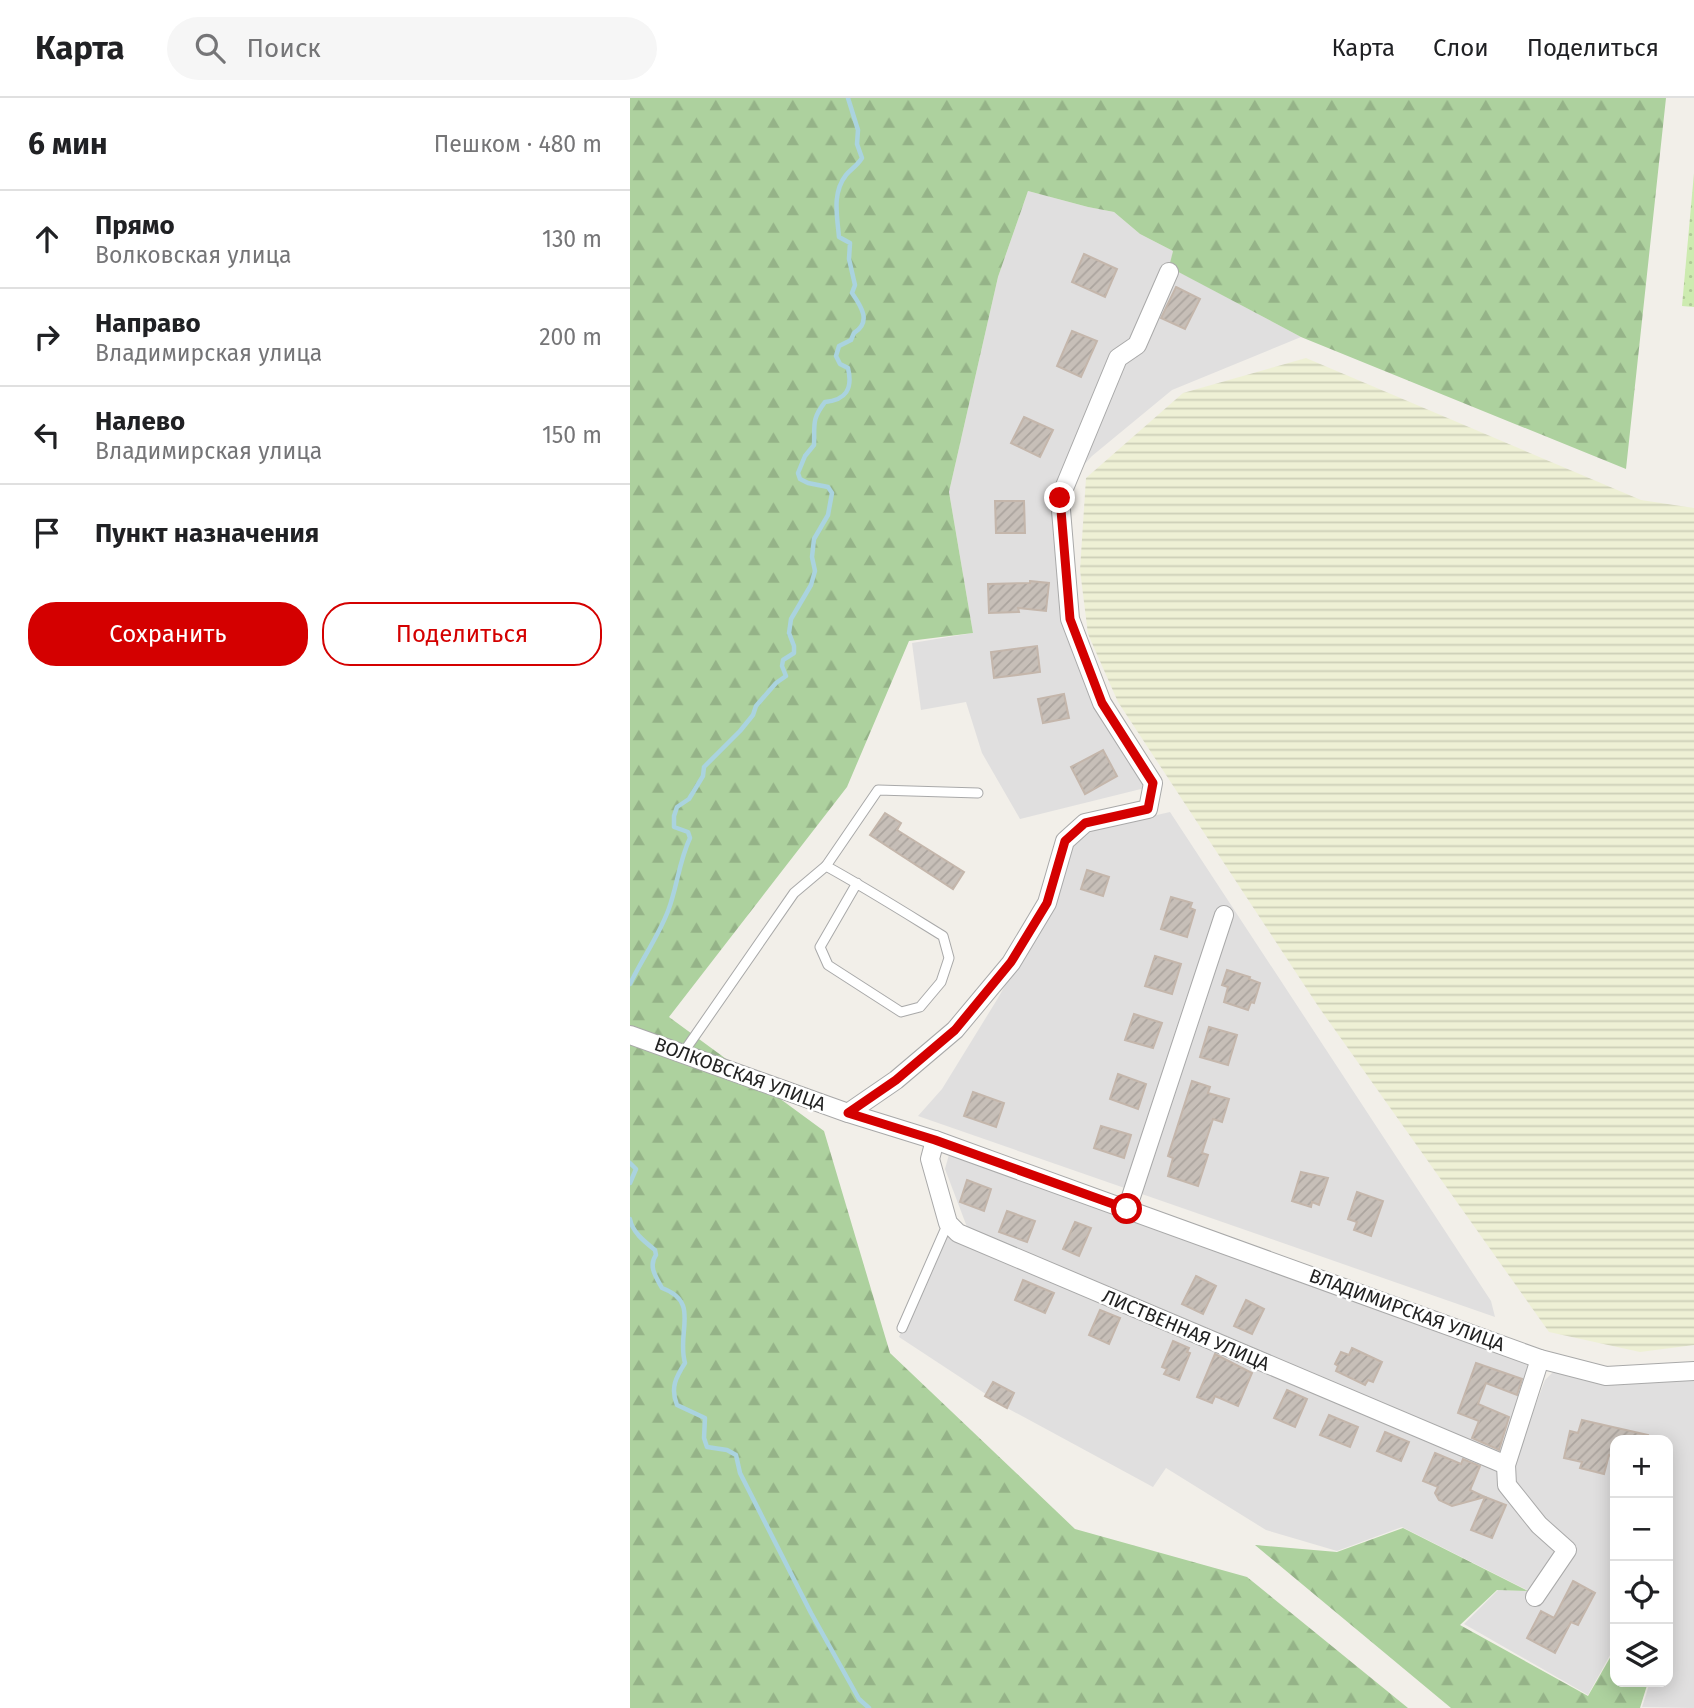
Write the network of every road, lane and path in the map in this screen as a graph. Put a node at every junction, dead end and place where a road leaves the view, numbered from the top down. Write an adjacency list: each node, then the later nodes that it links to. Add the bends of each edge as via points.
1 (1169, 272): 8 (street, via 1137,345 1118,358 1060,498 1070,619 1102,703 1153,783 1148,809 1085,823 1065,841 1047,903 1011,962 955,1030)
2 (978, 793): 3 (lane, via 878,790)
3 (826, 866): 4 (lane); 7 (lane, via 794,892)
4 (857, 883): 4 (lane, via 943,936 948,958 941,982 920,1007 901,1012 828,965 820,947)
5 (1224, 915): 10 (street)
6 (630, 1035): 7 (street, ВОЛКОВСКАЯ УЛИЦА)
7 (683, 1053): 8 (street, ВОЛКОВСКАЯ УЛИЦА)
8 (848, 1113): 9 (street, ВОЛКОВСКАЯ УЛИЦА)
9 (935, 1140): 10 (street, ВОЛКОВСКАЯ УЛИЦА); 11 (street, via 930,1159)
10 (1127, 1209): 13 (street, ВЛАДИМИРСКАЯ УЛИЦА)
11 (948, 1223): 12 (lane); 15 (street, ЛИСТВЕННАЯ УЛИЦА, via 958,1233)
12 (902, 1328)
13 (1540, 1359): 14 (street, ВЛАДИМИРСКАЯ УЛИЦА, via 1606,1376); 15 (street)
14 (1694, 1371)
15 (1506, 1465): 16 (street, via 1507,1486 1567,1550)
16 (1535, 1597)

